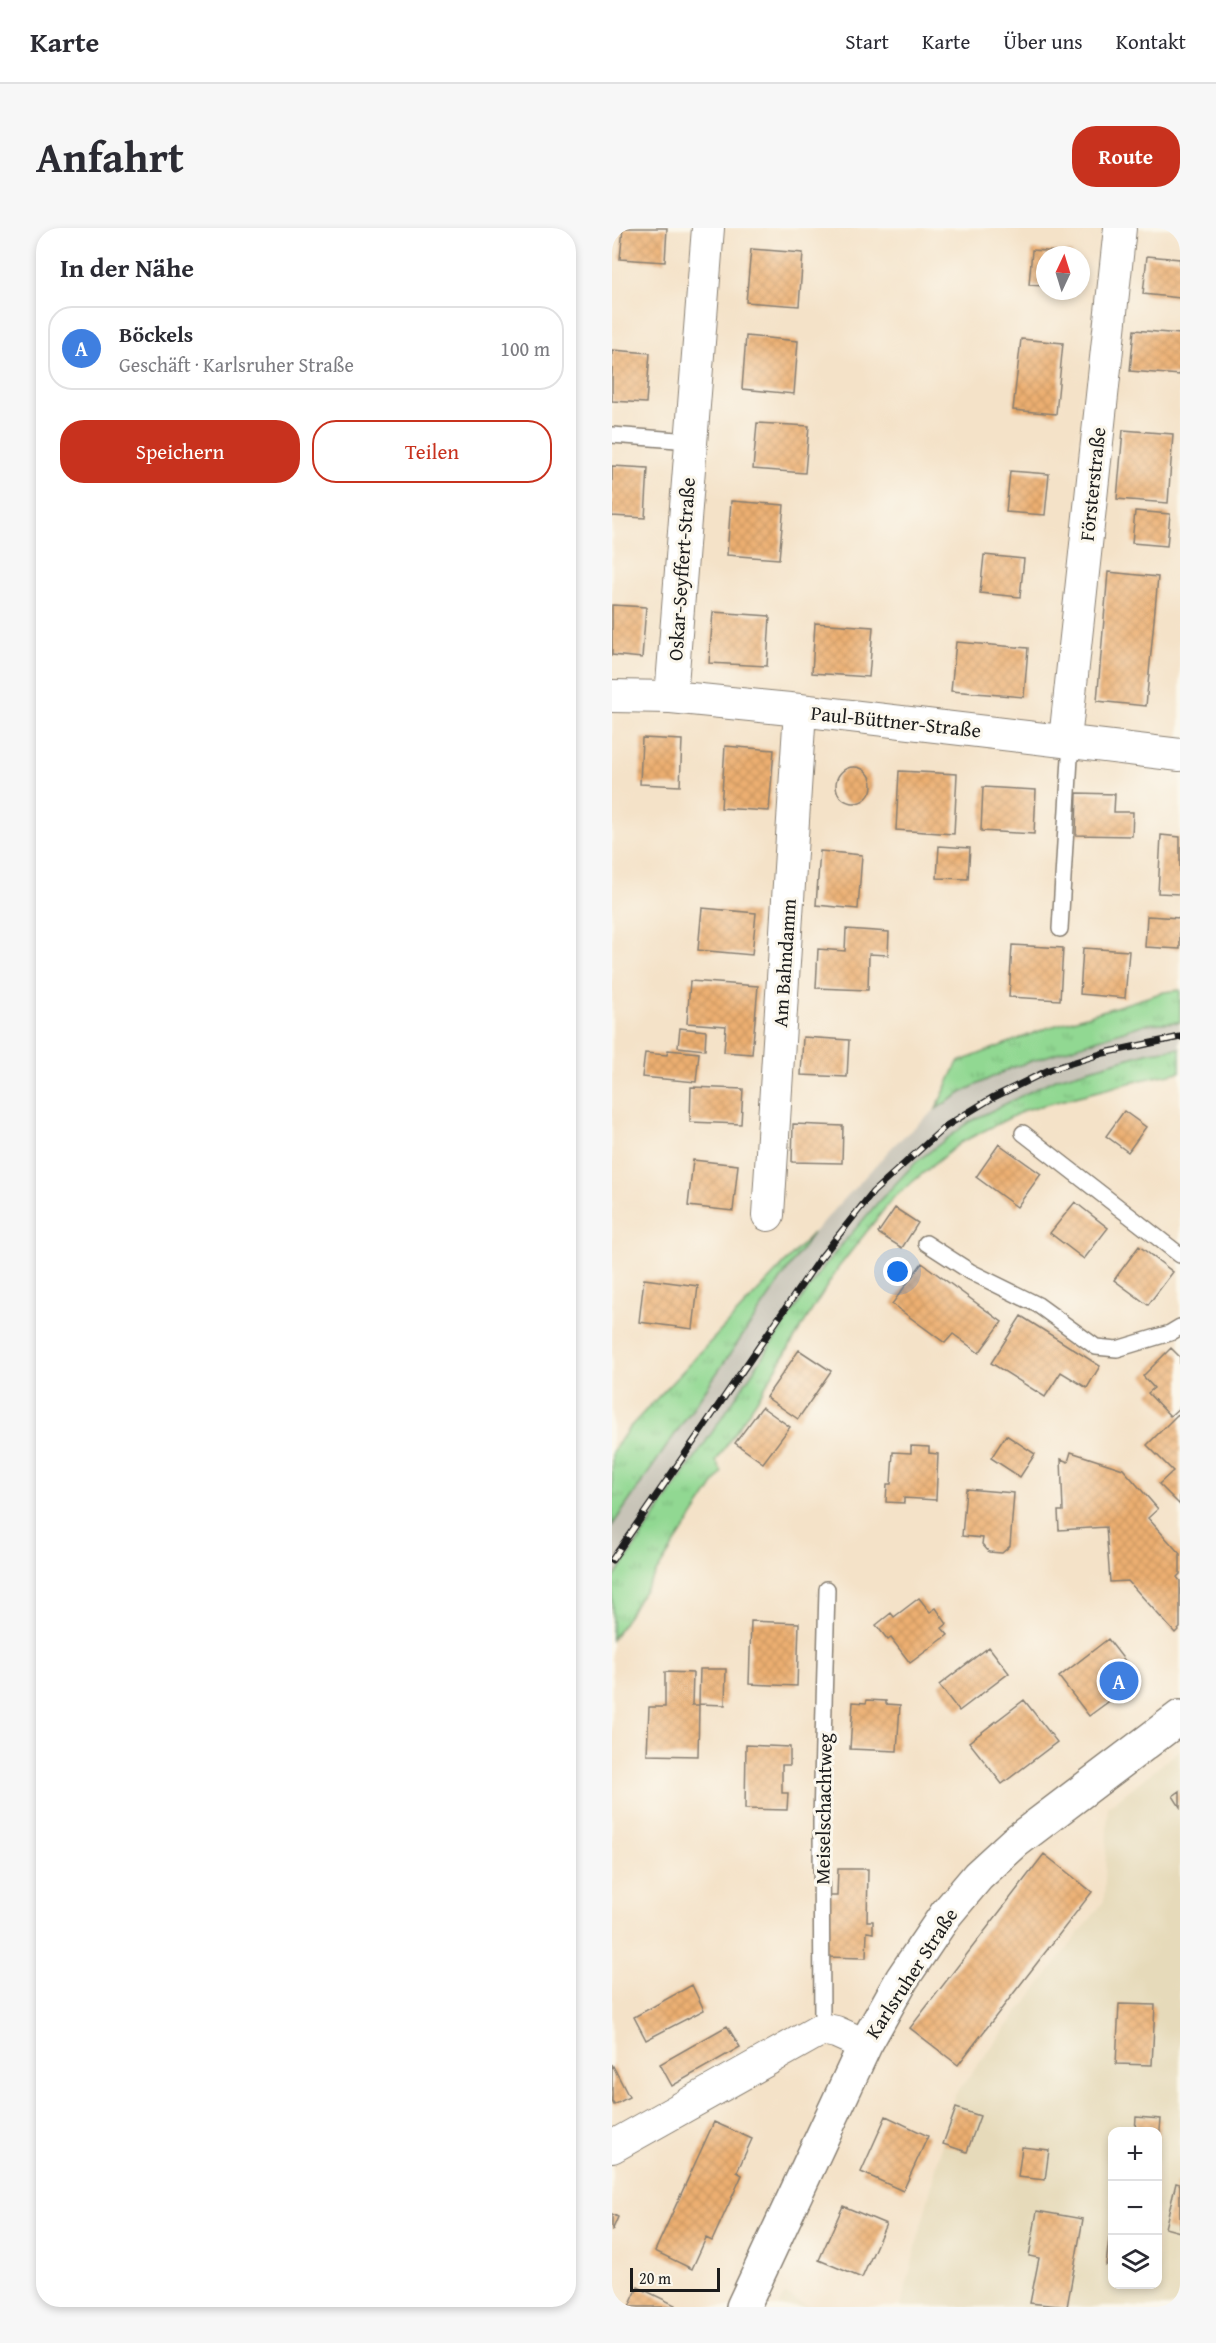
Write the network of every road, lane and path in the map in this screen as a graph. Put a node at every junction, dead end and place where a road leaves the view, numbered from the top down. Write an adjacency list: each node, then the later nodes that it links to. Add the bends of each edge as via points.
1 (708, 228): 4 (street, Oskar-Seyffert-Straße)
2 (1119, 228): 8 (street, Försterstraße)
3 (612, 435): 4 (lane)
4 (690, 441): 6 (street, Oskar-Seyffert-Straße)
5 (612, 696): 6 (street, Paul-Büttner-Straße)
6 (671, 697): 7 (street, Paul-Büttner-Straße)
7 (800, 710): 8 (street, Paul-Büttner-Straße); 12 (street, Am Bahndamm)
8 (1068, 740): 9 (street, Paul-Büttner-Straße); 10 (lane)
9 (1180, 755)
10 (1060, 929)
11 (1023, 1132): 14 (lane)
12 (768, 1215)
13 (926, 1243): 15 (lane, via 970,1272 1038,1305 1096,1347 1117,1349)
14 (1180, 1255)
15 (1180, 1327)
16 (827, 1589): 18 (lane, Meiselschachtweg, via 821,1821)
17 (1180, 1717): 19 (main road, Karlsruher Straße, via 1016,1842 978,1876 946,1914)
18 (822, 2029): 19 (street); 20 (street)
19 (865, 2045): 21 (main road, Karlsruher Straße)
20 (612, 2147)
21 (743, 2307)

